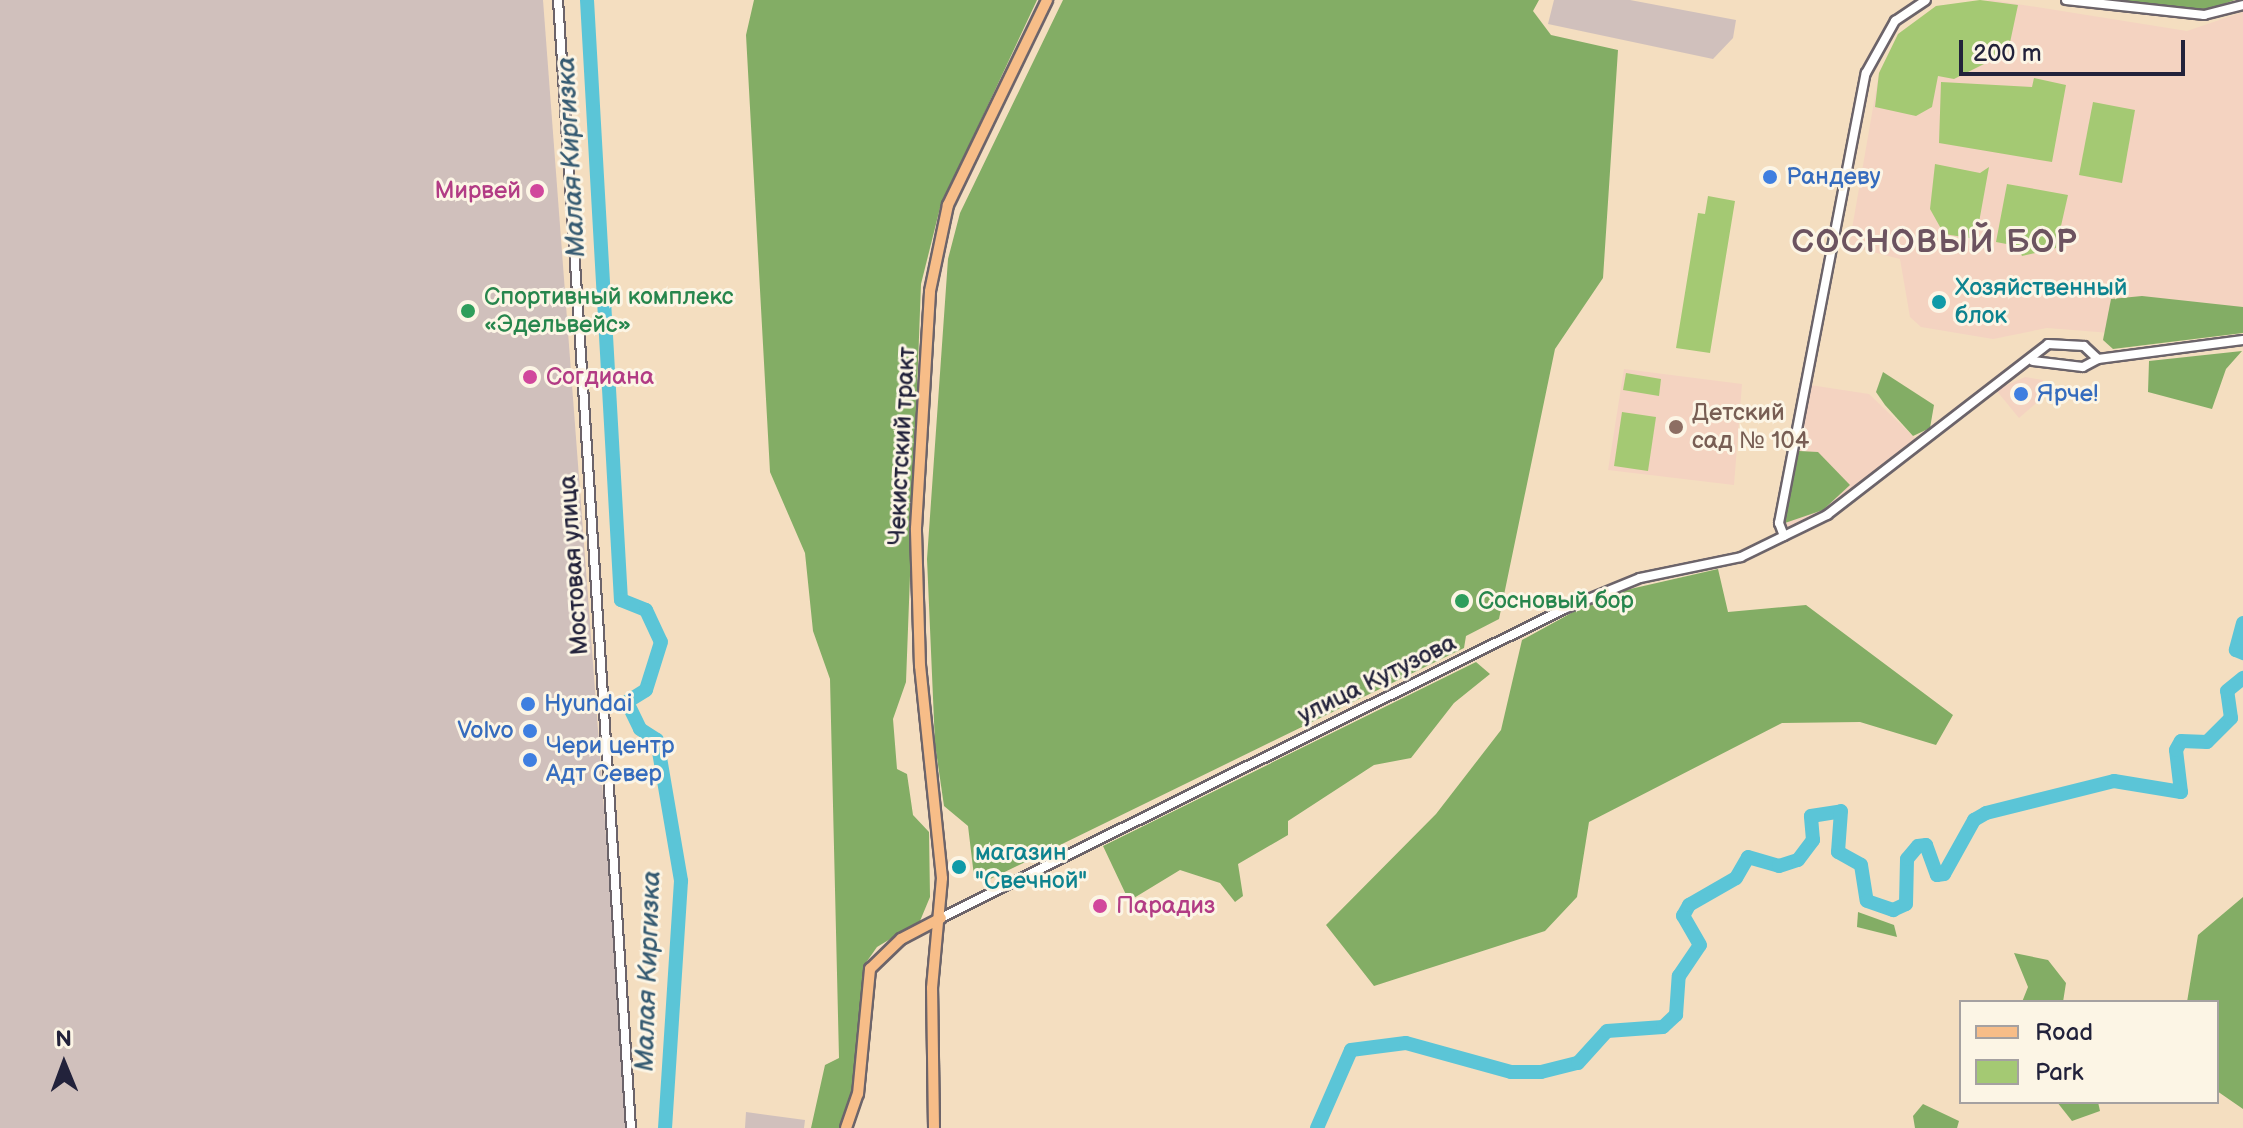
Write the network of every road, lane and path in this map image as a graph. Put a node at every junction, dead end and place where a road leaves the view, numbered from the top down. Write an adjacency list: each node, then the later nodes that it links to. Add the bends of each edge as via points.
1 (558, 0): 11 (street, Мостовая улица)
2 (1047, 0): 10 (main road, Чекистский тракт, via 948,205 930,291 916,597)
3 (1926, 0): 9 (street, via 1895,21 1866,73 1779,523)
4 (2066, 0): 5 (street, via 2204,15)
5 (2240, 5)
6 (2243, 340): 7 (street)
7 (2098, 359): 8 (street, via 2083,367); 8 (street, улица Кутузова, via 2084,346 2055,342)
8 (2033, 361): 9 (street, улица Кутузова, via 1869,489)
9 (1784, 536): 10 (street, улица Кутузова, via 1717,565 1640,578 1576,603)
10 (941, 918): 12 (main road, via 901,939 870,969 858,1094); 13 (main road, Чекистский тракт, via 932,988)
11 (631, 1128)
12 (846, 1128)
13 (934, 1128)

